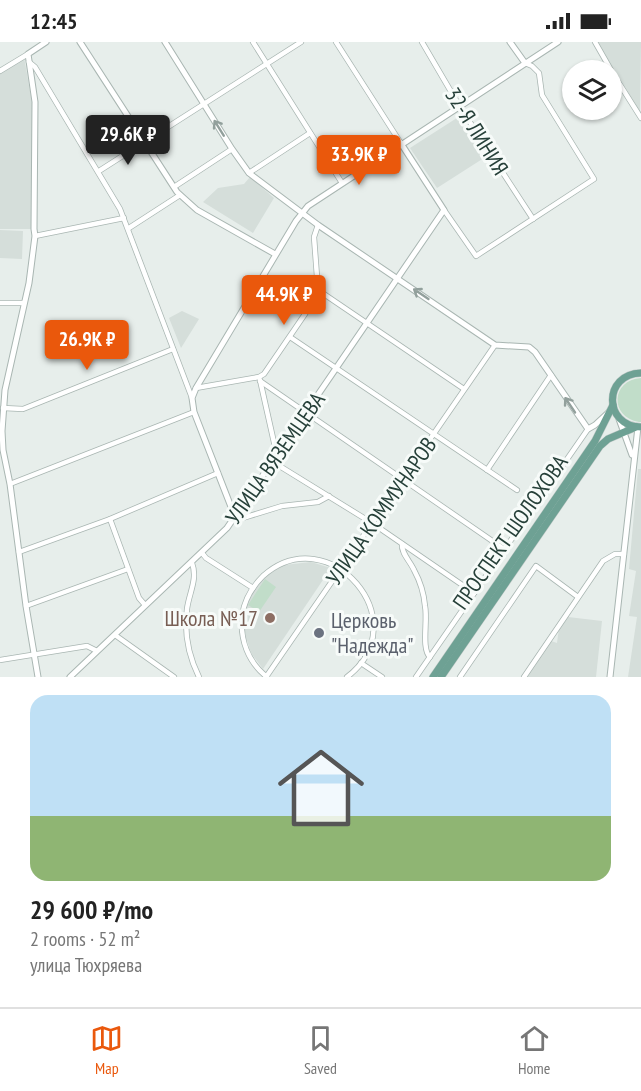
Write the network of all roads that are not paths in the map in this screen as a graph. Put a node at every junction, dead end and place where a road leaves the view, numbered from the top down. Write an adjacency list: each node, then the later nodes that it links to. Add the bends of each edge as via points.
1 (46, 42): 11 (street)
2 (80, 42): 22 (street)
3 (165, 42): 18 (street)
4 (253, 42): 15 (street)
5 (301, 42): 15 (street)
6 (336, 42): 23 (street)
7 (422, 42): 19 (street, 32-Я ЛИНИЯ)
8 (510, 42): 14 (street)
9 (558, 42): 14 (street)
10 (595, 42): 12 (street)
11 (28, 54): 13 (street); 16 (street)
12 (606, 60)
13 (29, 62): 25 (street); 36 (street, via 35,102)
14 (525, 63): 19 (street); 33 (street, via 539,73 542,95 594,179)
15 (267, 64): 18 (street); 21 (street)
16 (0, 71)
17 (622, 87): 20 (street)
18 (204, 104): 22 (street); 24 (street, one-way to 18)
19 (460, 106): 23 (street); 33 (street, 32-Я ЛИНИЯ)
20 (641, 118)
21 (310, 133): 26 (street); 27 (street)
22 (144, 141): 25 (street); 28 (street)
23 (402, 145): 27 (street); 30 (street)
24 (232, 149): 26 (street); 28 (street)
25 (99, 171): 32 (street)
26 (249, 173): 31 (street)
27 (342, 183): 31 (street)
28 (174, 187): 29 (street)
29 (180, 195): 35 (street); 37 (street, via 197,210)
30 (444, 210): 33 (street, via 476,256); 38 (street, УЛИЦА ВЯЗЕМЦЕВА)
31 (303, 213): 34 (street); 37 (street)
32 (124, 218): 35 (street); 36 (street)
33 (533, 219)
34 (318, 225): 38 (street); 39 (street, via 314,237)
35 (129, 228): 45 (street)
36 (35, 237): 41 (street)
37 (275, 254): 50 (street)
38 (397, 278): 42 (street, УЛИЦА ВЯЗЕМЦЕВА); 44 (street, one-way to 38)
39 (318, 290): 42 (street); 43 (street)
40 (0, 303): 41 (street)
41 (24, 303): 53 (street)
42 (367, 324): 46 (street, УЛИЦА ВЯЗЕМЦЕВА); 51 (street)
43 (290, 337): 46 (street); 49 (street)
44 (495, 345): 48 (street, via 529,347); 51 (street, УЛИЦА КОММУНАРОВ)
45 (173, 349): 52 (street); 53 (street, via 23,409)
46 (336, 368): 56 (street, УЛИЦА ВЯЗЕМЦЕВА); 61 (street)
47 (640, 373): 54 (main road, ПРОСПЕКТ ШОЛОХОВА, via 619,382)
48 (550, 375): 59 (street, one-way to 48); 65 (street)
49 (259, 379): 50 (street); 56 (street); 63 (street)
50 (196, 388): 52 (street)
51 (464, 390): 61 (street, УЛИЦА КОММУНАРОВ)
52 (192, 398): 55 (street)
53 (3, 408): 68 (street, via 3,450)
54 (611, 408): 57 (main road); 59 (street); 62 (main road, ПРОСПЕКТ ШОЛОХОВА)
55 (194, 412): 66 (street); 68 (street)
56 (306, 412): 63 (street, УЛИЦА ВЯЗЕМЦЕВА); 67 (street)
57 (619, 418): 58 (main road); 60 (street)
58 (638, 427): 60 (main road, ПРОСПЕКТ ШОЛОХОВА); 64 (street)
59 (587, 430): 62 (street); 75 (street)
60 (625, 431): 64 (street); 102 (main road, ПРОСПЕКТ ШОЛОХОВА, via 598,449)
61 (434, 434): 65 (street); 67 (street, УЛИЦА КОММУНАРОВ)
62 (595, 440): 101 (main road, ПРОСПЕКТ ШОЛОХОВА)
63 (275, 459): 70 (street); 71 (street, УЛИЦА ВЯЗЕМЦЕВА)
64 (634, 459): 78 (street)
65 (487, 470): 69 (street)
66 (218, 473): 71 (street); 72 (street)
67 (402, 480): 73 (street, УЛИЦА КОММУНАРОВ); 75 (street)
68 (10, 484): 76 (street)
69 (517, 490)
70 (329, 496): 71 (street, via 318,502); 73 (street)
71 (235, 517): 77 (street, УЛИЦА ВЯЗЕМЦЕВА)
72 (110, 519): 76 (street); 80 (street)
73 (372, 523): 74 (street); 81 (street, УЛИЦА КОММУНАРОВ)
74 (402, 544): 83 (street); 90 (street, via 423,593 427,617 425,650)
75 (504, 549): 83 (street)
76 (19, 552): 86 (street)
77 (202, 553): 79 (street, УЛИЦА ВЯЗЕМЦЕВА); 82 (street)
78 (624, 554): 84 (street, via 603,561); 105 (street)
79 (192, 563): 85 (street, УЛИЦА ВЯЗЕМЦЕВА); 96 (street, via 195,576 187,606 187,636)
80 (128, 569): 85 (street); 86 (street)
81 (341, 569): 82 (street, via 318,560 292,561 268,572); 92 (street, via 366,595 373,617 371,644); 97 (street, УЛИЦА КОММУНАРОВ)
82 (253, 588): 97 (street, via 241,626 253,663)
83 (474, 593): 90 (street)
84 (578, 597): 103 (street, via 536,566); 104 (street)
85 (145, 605): 87 (street, УЛИЦА ВЯЗЕМЦЕВА)
86 (26, 606): 89 (street)
87 (115, 635): 88 (street, УЛИЦА ВЯЗЕМЦЕВА); 95 (street)
88 (97, 651): 89 (street, via 87,646); 94 (street, УЛИЦА ВЯЗЕМЦЕВА)
89 (33, 654): 91 (street); 93 (street)
90 (430, 657): 100 (street)
91 (0, 660)
92 (361, 663): 98 (street); 99 (street)
93 (38, 677)
94 (70, 677)
95 (174, 677)
96 (199, 677)
97 (267, 677)
98 (348, 677)
99 (382, 677)
100 (416, 677)
101 (433, 677)
102 (441, 677)
103 (460, 677)
104 (524, 677)
105 (610, 677)

